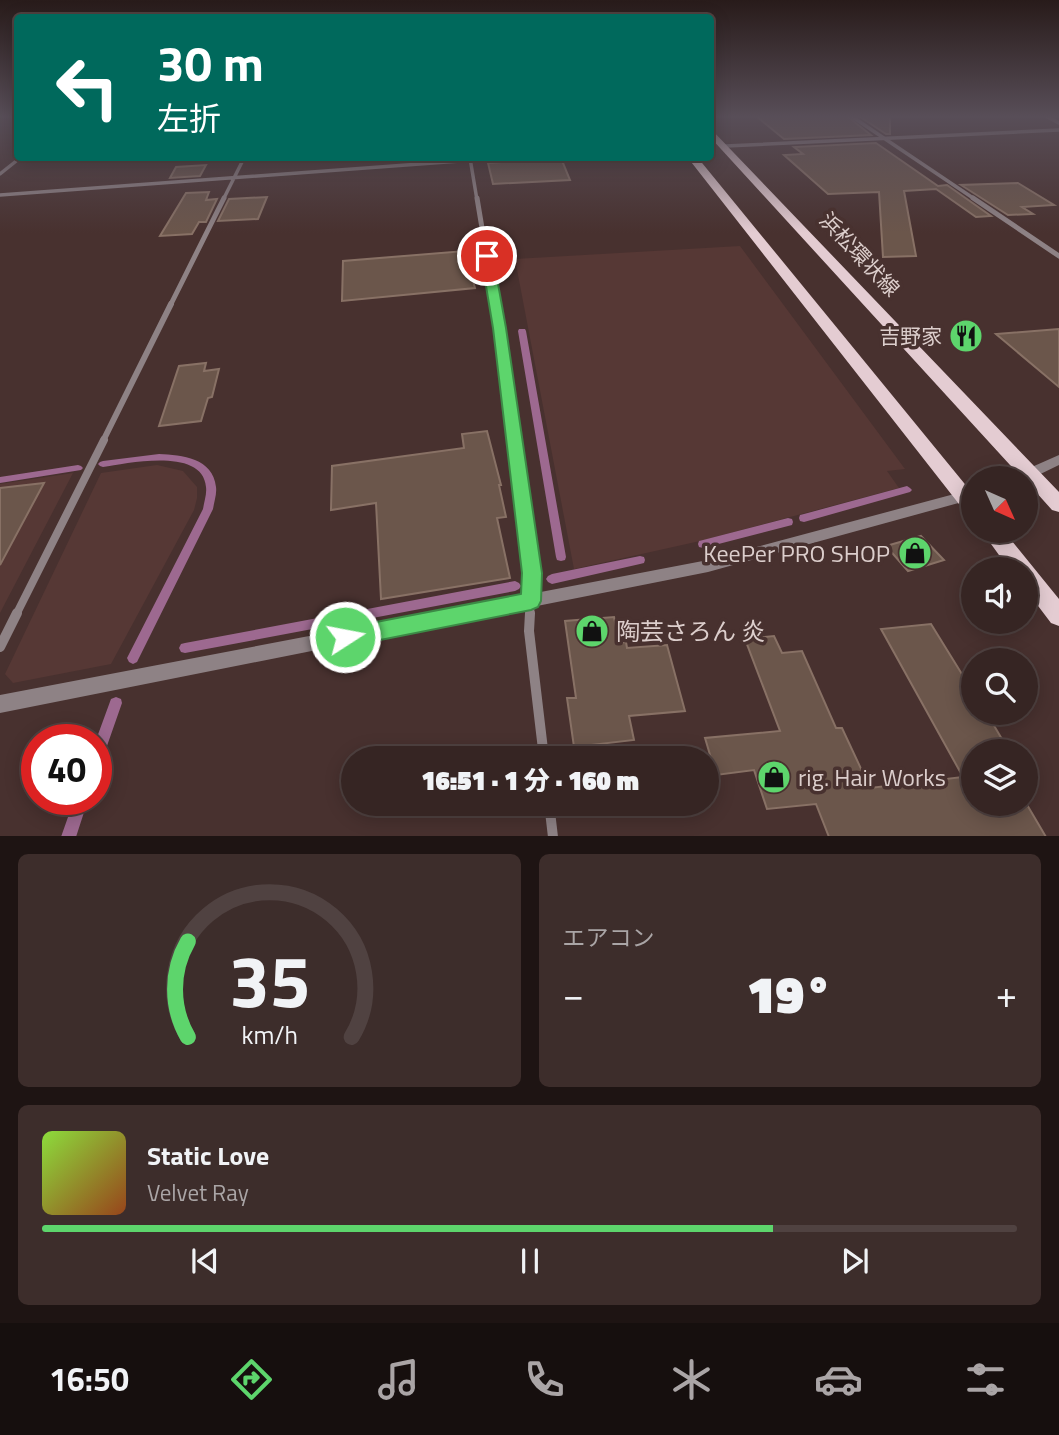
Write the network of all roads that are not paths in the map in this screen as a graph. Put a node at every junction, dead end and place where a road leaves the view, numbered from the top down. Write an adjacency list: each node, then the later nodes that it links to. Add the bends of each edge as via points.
1 (734, 155): 13 (main road, 浜松環状線)
2 (908, 155): 11 (street)
3 (16, 161): 8 (street)
4 (242, 161): 9 (street)
5 (431, 161): 9 (street)
6 (471, 161): 22 (street, via 501,342 532,573)
7 (696, 161): 16 (main road)
8 (0, 174)
9 (234, 176): 10 (street); 24 (street)
10 (0, 195)
11 (1059, 256)
12 (1059, 460): 14 (street)
13 (1015, 466)
14 (1038, 470)
15 (1038, 488): 18 (main road, 浜松環状線)
16 (961, 489)
17 (961, 502): 22 (street, via 708,566)
18 (1059, 505)
19 (1001, 543): 20 (main road)
20 (1012, 557)
21 (1038, 589): 23 (main road)
22 (531, 601): 25 (street); 26 (street, via 529,631)
23 (1059, 616)
24 (0, 647)
25 (0, 704)
26 (543, 746)
27 (551, 816): 28 (street)
28 (553, 836)

